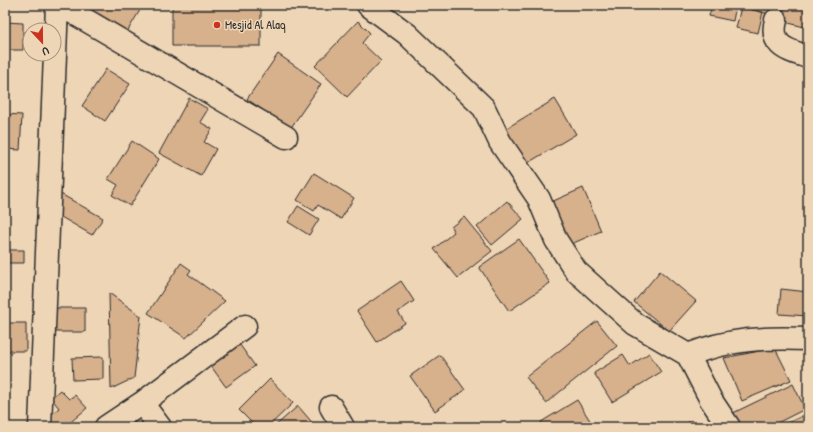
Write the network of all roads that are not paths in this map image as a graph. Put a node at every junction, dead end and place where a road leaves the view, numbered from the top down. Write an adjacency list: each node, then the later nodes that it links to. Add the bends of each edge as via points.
1 (57, 5): 12 (street)
2 (60, 5): 6 (street)
3 (368, 5): 9 (street, via 407,34 484,108 500,142 539,199 556,240 576,271 635,324)
4 (776, 20): 5 (street, via 775,35 779,44 786,50)
5 (808, 57)
6 (286, 137)
7 (245, 326): 10 (street)
8 (808, 339): 9 (street, via 751,338 711,346)
9 (688, 355): 16 (street, via 710,400)
10 (142, 403): 13 (street); 14 (street)
11 (331, 407): 15 (street)
12 (40, 427)
13 (106, 427)
14 (160, 427)
15 (343, 427)
16 (729, 427)

